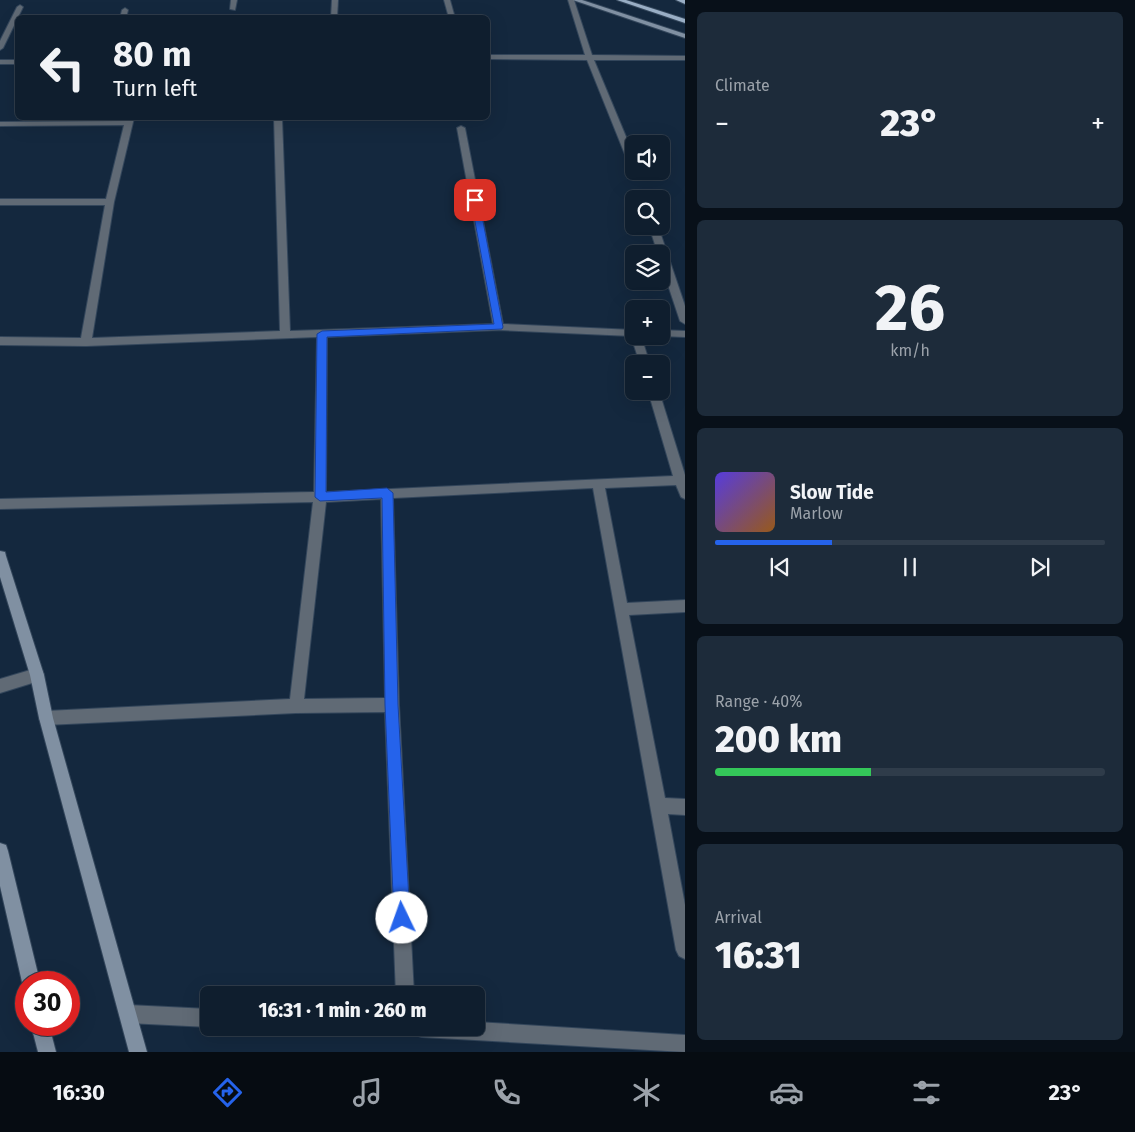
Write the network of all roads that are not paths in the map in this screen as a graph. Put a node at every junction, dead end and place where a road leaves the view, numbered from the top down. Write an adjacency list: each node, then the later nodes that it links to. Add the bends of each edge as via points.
1 (234, 0): 10 (street)
2 (335, 0): 12 (street)
3 (447, 0): 13 (street)
4 (571, 0): 20 (street)
5 (576, 0): 16 (main road)
6 (620, 0): 15 (main road)
7 (679, 0): 8 (main road)
8 (685, 2)
9 (20, 7): 11 (street)
10 (233, 9)
11 (16, 15)
12 (334, 15)
13 (451, 15)
14 (15, 17): 17 (street)
15 (685, 20)
16 (685, 36)
17 (0, 48)
18 (490, 57): 20 (street)
19 (685, 58): 20 (street)
20 (590, 59): 27 (street)
21 (0, 62): 22 (street)
22 (15, 62)
23 (129, 120): 25 (street); 29 (street)
24 (278, 120): 37 (street)
25 (0, 124)
26 (461, 128): 32 (street)
27 (625, 145)
28 (0, 202): 29 (street)
29 (110, 202): 39 (street)
30 (655, 235): 31 (street)
31 (685, 321)
32 (499, 327): 33 (street); 34 (street)
33 (625, 333)
34 (322, 334): 37 (street); 45 (street)
35 (670, 334): 36 (street)
36 (685, 334)
37 (285, 336): 39 (street)
38 (0, 341): 39 (street)
39 (86, 342)
40 (656, 400): 41 (street)
41 (681, 481): 42 (street); 44 (street)
42 (598, 484): 43 (street); 49 (street)
43 (387, 493): 45 (street); 52 (street)
44 (685, 494)
45 (320, 497): 46 (street); 53 (street)
46 (0, 504)
47 (0, 556): 50 (main road)
48 (685, 606): 49 (street)
49 (621, 610): 55 (street)
50 (37, 676): 51 (street); 54 (main road)
51 (0, 686)
52 (392, 705): 53 (street); 60 (street)
53 (296, 706): 54 (street)
54 (46, 718): 61 (main road)
55 (658, 806): 56 (street); 58 (street)
56 (685, 807)
57 (0, 851): 59 (main road)
58 (685, 950)
59 (27, 971)
60 (405, 986)
61 (128, 1014): 62 (street); 67 (main road)
62 (200, 1018)
63 (485, 1032): 65 (street)
64 (43, 1036): 66 (main road)
65 (685, 1044)
66 (47, 1052)
67 (138, 1052)

